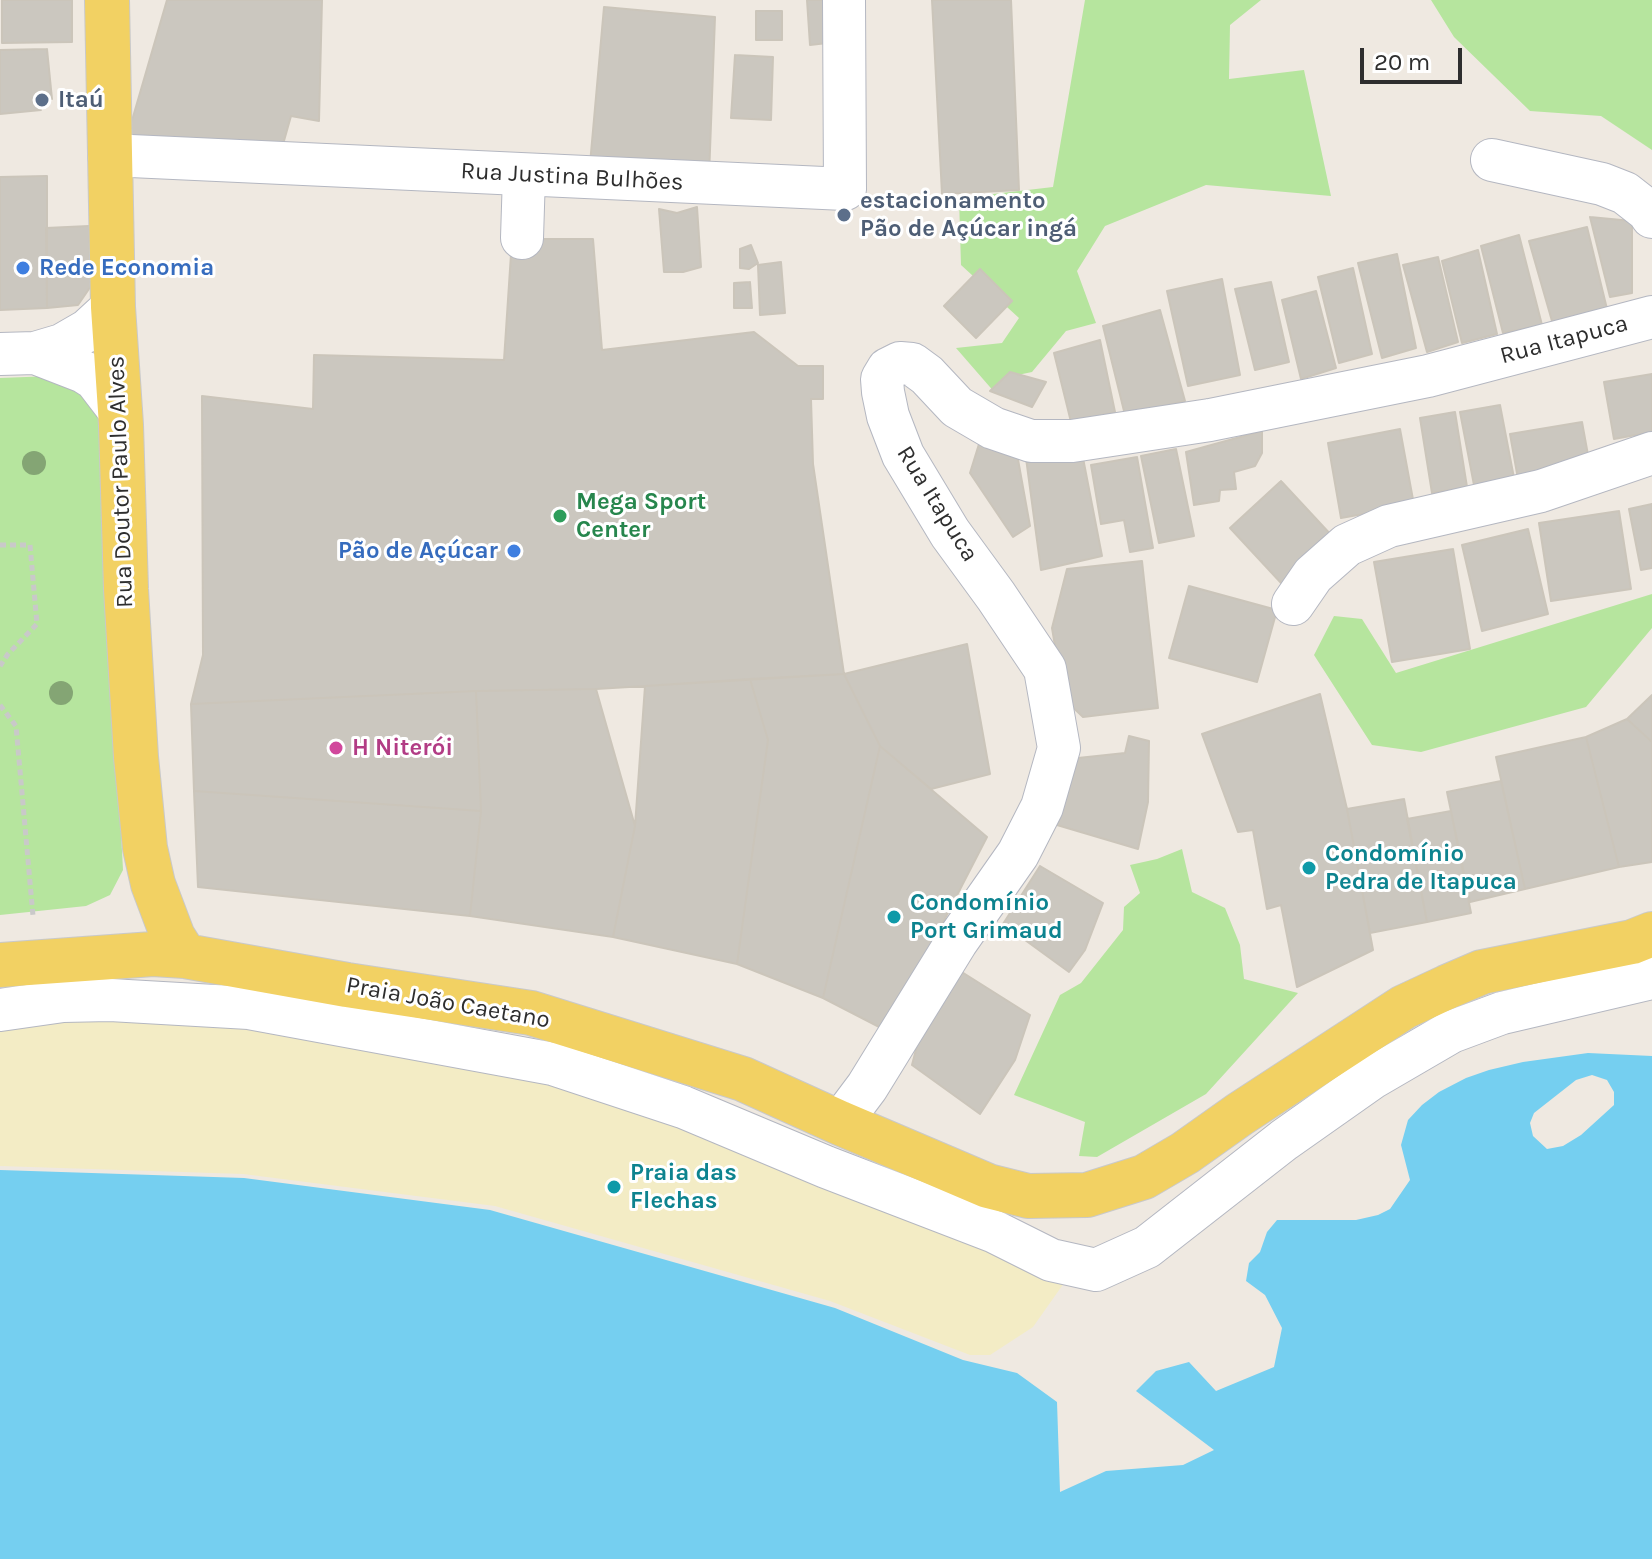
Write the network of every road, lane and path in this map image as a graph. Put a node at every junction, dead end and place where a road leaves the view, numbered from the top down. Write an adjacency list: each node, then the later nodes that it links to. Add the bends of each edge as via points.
1 (107, 0): 3 (main road, Rua Doutor Paulo Alves)
2 (844, 0): 5 (street, Rua Justina Bulhões, via 845,189)
3 (109, 155): 5 (street, Rua Justina Bulhões); 8 (main road, Rua Doutor Paulo Alves)
4 (1492, 160): 6 (street, via 1602,184 1625,193)
5 (524, 175): 7 (street)
6 (1652, 217)
7 (522, 238)
8 (113, 307): 10 (street, via 78,336); 11 (main road, Rua Doutor Paulo Alves)
9 (1652, 317): 23 (street, Rua Itapuca, via 1428,376 1210,420 1072,441 1031,441 993,428 957,407 912,364 888,369 883,392 903,455 1045,669 1059,748 1042,807 1018,854)
10 (18, 354): 11 (street, via 84,372)
11 (121, 413): 19 (main road, Rua Doutor Paulo Alves, via 126,605 145,848 162,911)
12 (1652, 453): 14 (street, via 1541,491 1389,526 1347,545 1313,575)
13 (0, 545): 15 (path, via 30,545 37,624)
14 (1293, 604)
15 (0, 666)
16 (0, 705): 17 (path, via 16,726)
17 (33, 916)
18 (1652, 934): 23 (main road, Praia João Caetano, via 1482,972 1447,987 1404,1007 1144,1177 1087,1195 1028,1196 988,1186)
19 (185, 956): 20 (main road, Praia João Caetano); 23 (main road, Praia João Caetano, via 531,1013 743,1079)
20 (0, 965)
21 (1652, 978): 22 (street, via 1502,1013 1451,1032 1372,1078 1284,1140 1147,1247 1096,1270 1051,1260 995,1232 683,1107 553,1064 249,1008 110,1000)
22 (0, 1010)
23 (840, 1123)

